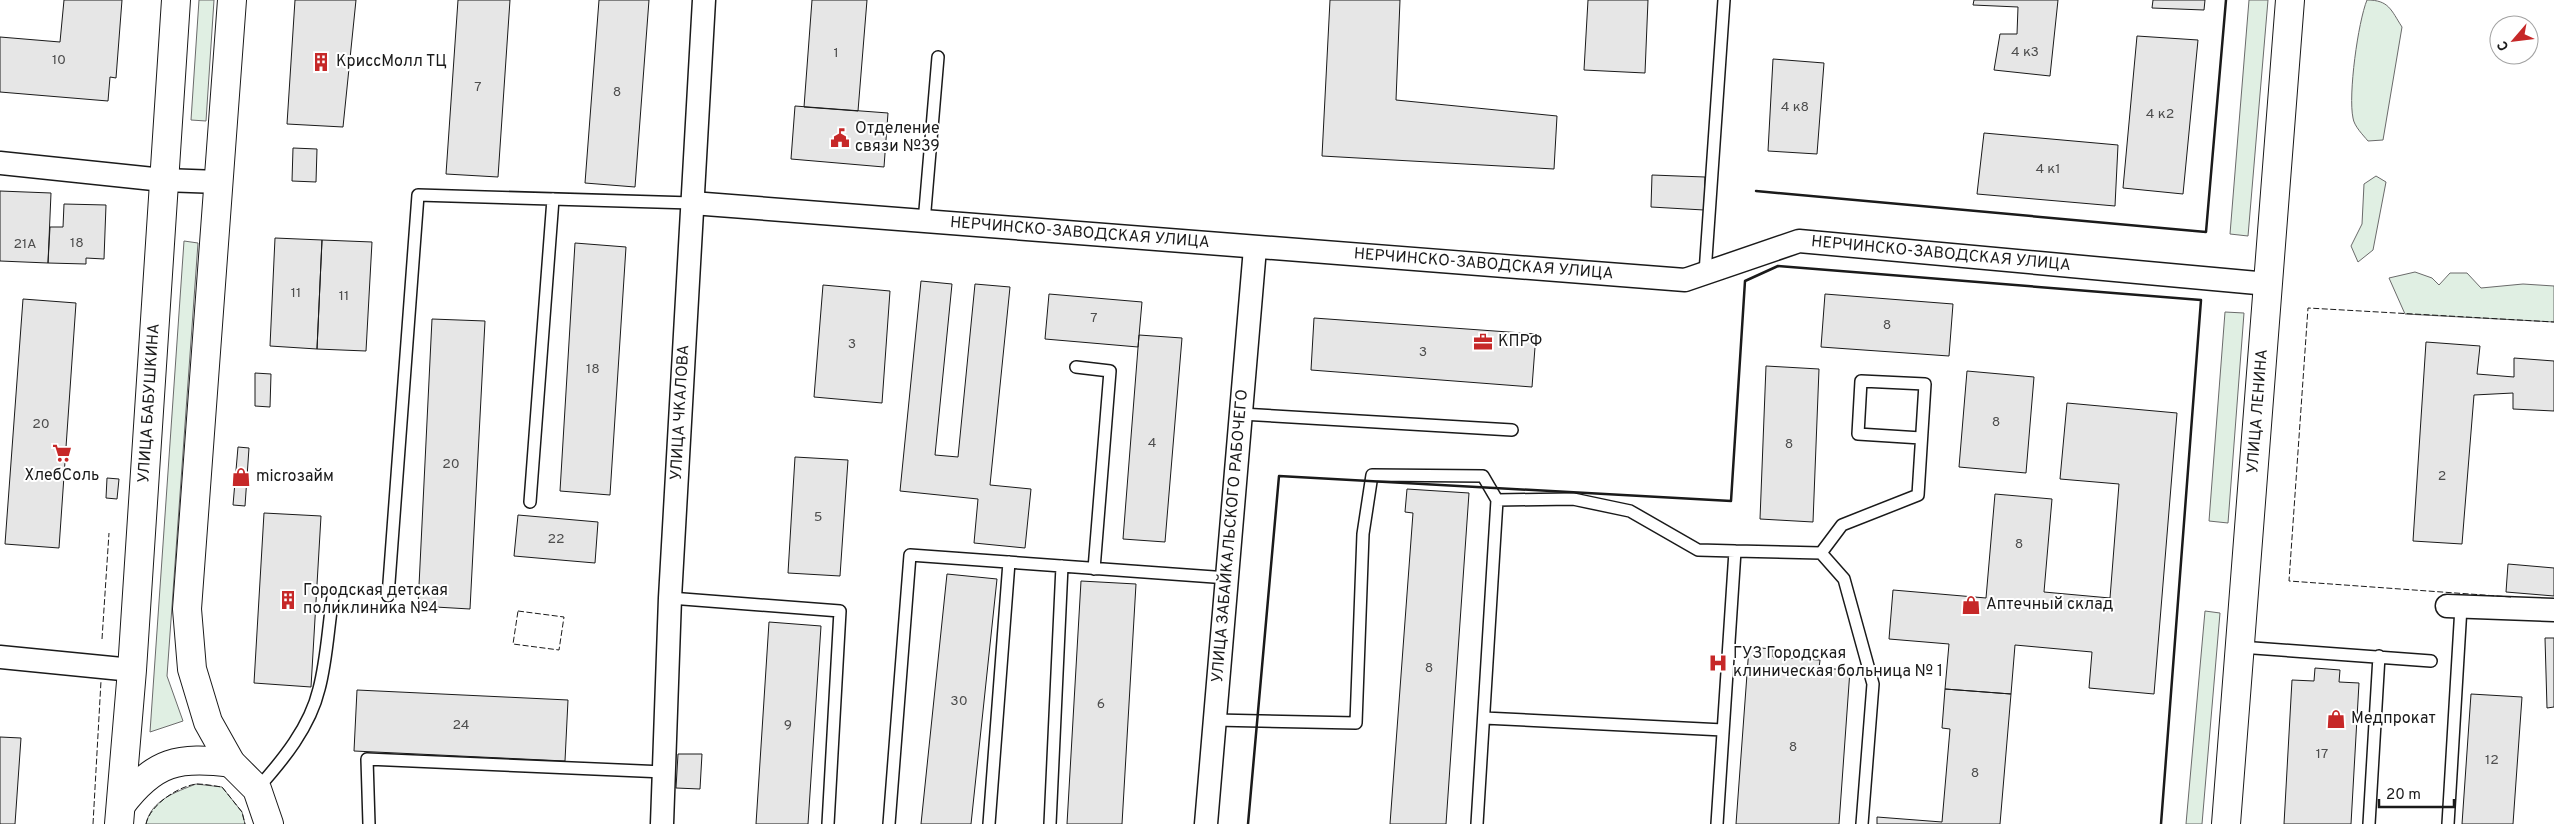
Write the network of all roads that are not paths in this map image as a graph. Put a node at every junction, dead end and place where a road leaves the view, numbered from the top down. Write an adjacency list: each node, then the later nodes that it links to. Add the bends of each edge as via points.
1 (176, 0): 8 (main road, УЛИЦА БАБУШКИНА)
2 (232, 0): 9 (main road)
3 (704, 0): 11 (street, УЛИЦА ЧКАЛОВА)
4 (1724, 0): 14 (lane)
5 (2290, 0): 15 (main road, УЛИЦА ЛЕНИНА)
6 (938, 57): 12 (lane)
7 (0, 162): 8 (street)
8 (164, 180): 9 (street); 37 (main road, УЛИЦА БАБУШКИНА)
9 (218, 182): 41 (main road, via 187,609 192,670 208,722)
10 (553, 199): 11 (lane); 21 (lane); 28 (lane, via 418,195)
11 (692, 203): 12 (street, НЕРЧИНСКО-ЗАВОДСКАЯ УЛИЦА); 30 (street, УЛИЦА ЧКАЛОВА)
12 (924, 222): 13 (street, НЕРЧИНСКО-ЗАВОДСКАЯ УЛИЦА)
13 (1255, 248): 14 (street, НЕРЧИНСКО-ЗАВОДСКАЯ УЛИЦА, via 1685,280); 17 (street, УЛИЦА ЗАБАЙКАЛЬСКОГО РАБОЧЕГО)
14 (1705, 273): 15 (street, НЕРЧИНСКО-ЗАВОДСКАЯ УЛИЦА, via 1799,241)
15 (2268, 284): 33 (main road, УЛИЦА ЛЕНИНА)
16 (1076, 367): 26 (lane, via 1110,371)
17 (1241, 414): 18 (lane); 27 (street, УЛИЦА ЗАБАЙКАЛЬСКОГО РАБОЧЕГО)
18 (1512, 430)
19 (1921, 438): 19 (lane, via 1925,384 1861,381 1858,434); 23 (lane, via 1918,495 1842,525)
20 (1497, 500): 22 (lane, via 1573,499 1630,511 1698,550); 38 (lane); 39 (lane, via 1483,476 1372,475 1363,534 1356,722)
21 (530, 502)
22 (1735, 551): 23 (lane); 40 (lane)
23 (1822, 553): 55 (lane, via 1844,579 1874,684)
24 (1009, 562): 25 (lane); 49 (lane, via 910,555); 50 (lane)
25 (1062, 566): 26 (lane); 51 (lane)
26 (1094, 569): 27 (lane)
27 (1228, 578): 39 (street, УЛИЦА ЗАБАЙКАЛЬСКОГО РАБОЧЕГО)
28 (388, 596)
29 (333, 597): 43 (lane, via 319,689 308,719 282,762)
30 (670, 598): 42 (street, УЛИЦА ЧКАЛОВА); 48 (lane, via 840,611)
31 (2454, 607): 32 (street); 58 (lane)
32 (2554, 610)
33 (2238, 647): 34 (lane); 56 (main road, УЛИЦА ЛЕНИНА)
34 (2379, 656): 36 (lane); 57 (lane)
35 (0, 657): 37 (street)
36 (2431, 660)
37 (132, 670): 44 (main road, УЛИЦА БАБУШКИНА)
38 (1484, 718): 40 (lane); 53 (lane)
39 (1215, 720): 52 (street, УЛИЦА ЗАБАЙКАЛЬСКОГО РАБОЧЕГО)
40 (1722, 730): 54 (lane)
41 (231, 764): 43 (main road); 44 (main road, УЛИЦА БАБУШКИНА, via 197,759 163,766 137,783)
42 (664, 772): 46 (lane, via 367,759); 47 (street, УЛИЦА ЧКАЛОВА)
43 (257, 789): 45 (main road)
44 (120, 814)
45 (269, 824)
46 (369, 824)
47 (662, 824)
48 (828, 824)
49 (889, 824)
50 (989, 824)
51 (1050, 824)
52 (1206, 824)
53 (1477, 824)
54 (1717, 824)
55 (1862, 824)
56 (2226, 824)
57 (2369, 824)
58 (2448, 824)

